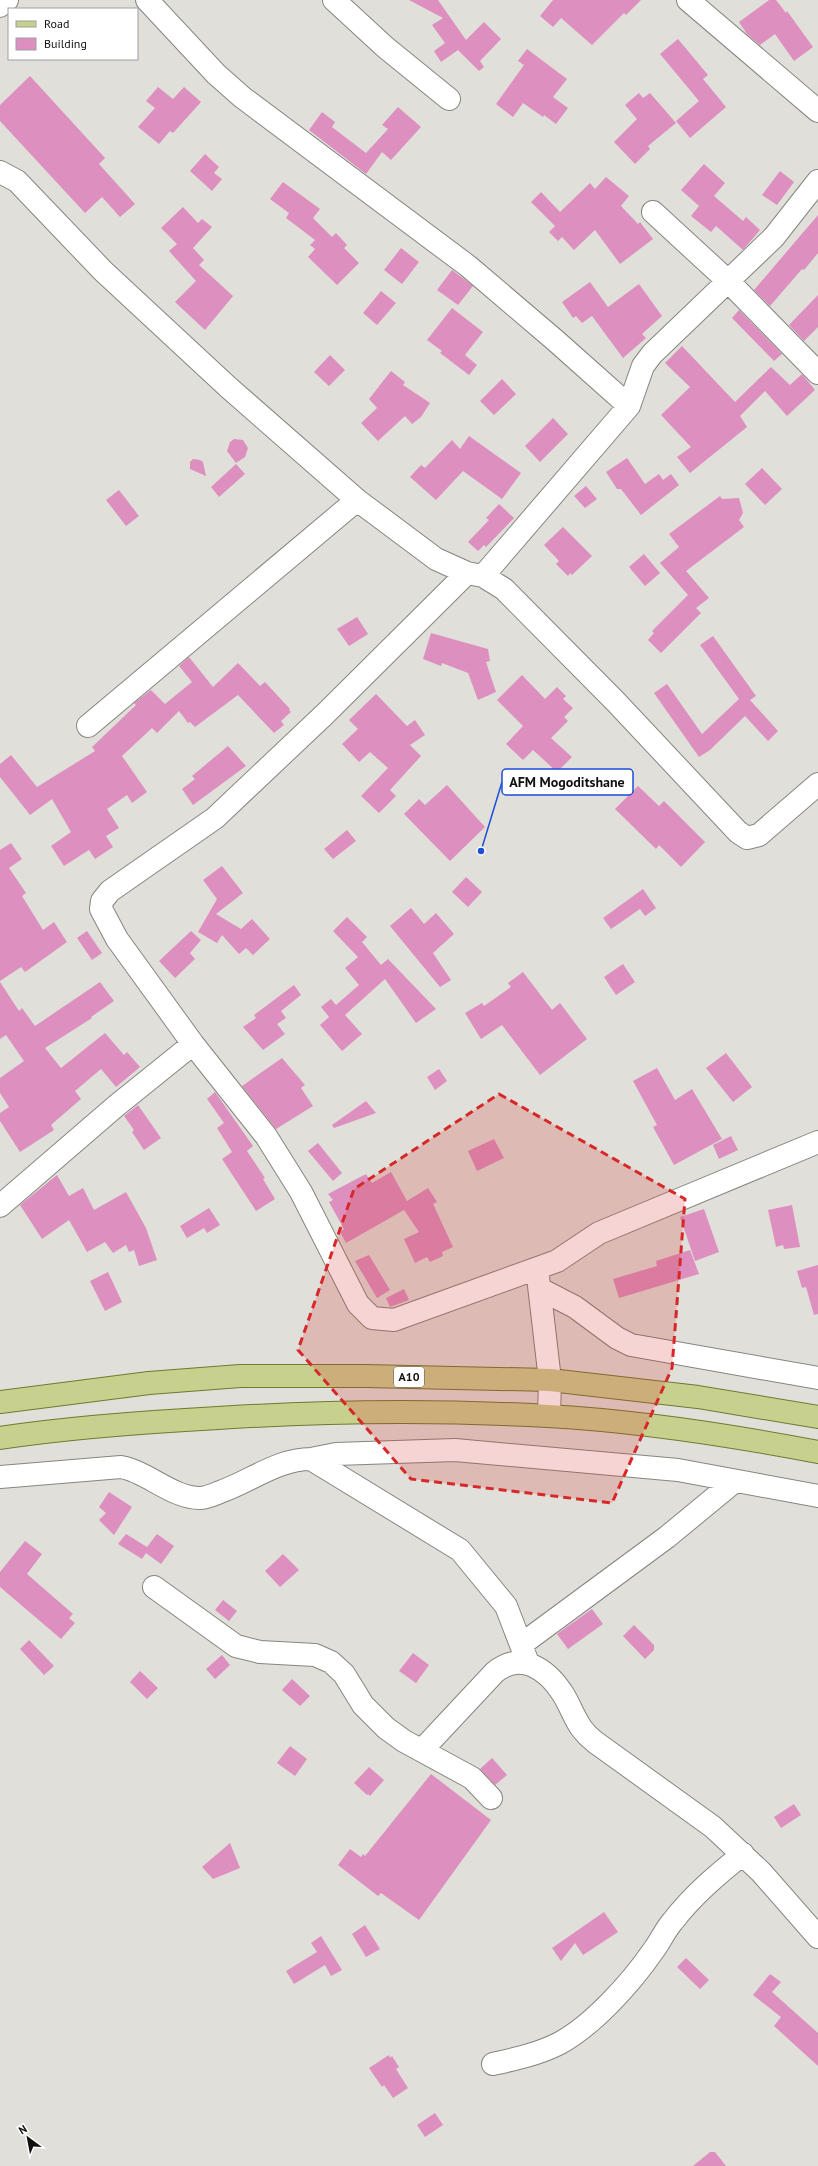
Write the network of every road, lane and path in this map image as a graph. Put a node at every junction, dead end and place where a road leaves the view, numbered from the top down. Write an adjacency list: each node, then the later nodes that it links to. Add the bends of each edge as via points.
1 (7, 0): 5 (street)
2 (147, 0): 13 (street, via 216,74 242,97 468,266)
3 (334, 0): 6 (street, via 385,47)
4 (688, 0): 7 (street)
5 (0, 6)
6 (449, 99)
7 (818, 111)
8 (0, 172): 14 (street, via 17,181 103,271 228,387)
9 (818, 181): 11 (street, via 774,237)
10 (653, 212): 11 (street)
11 (729, 282): 12 (street); 13 (street, via 652,354 643,366)
12 (818, 373)
13 (629, 406): 15 (street)
14 (356, 500): 15 (street, via 436,559); 16 (street)
15 (475, 574): 17 (street, via 504,589 743,835 748,838 759,835); 18 (street, via 215,818 110,891 102,901 101,909 117,939)
16 (88, 726)
17 (818, 784)
18 (193, 1044): 20 (street, via 116,1106); 21 (street, via 266,1136 301,1192 358,1304 372,1318 394,1320)
19 (818, 1142): 21 (street, via 599,1233 556,1261)
20 (0, 1206)
21 (538, 1279): 22 (street, via 617,1338 631,1345); 23 (street)
22 (818, 1378)
23 (550, 1380): 24 (main road, A10, via 240,1376 149,1383); 25 (street); 26 (main road, A10, via 698,1397)
24 (0, 1402)
25 (549, 1416): 27 (main road, via 365,1412 277,1414 106,1426); 28 (main road, via 694,1431)
26 (818, 1416)
27 (0, 1438)
28 (818, 1452)
29 (311, 1459): 30 (street, via 295,1459 241,1484 201,1498 164,1486 135,1470 121,1468); 31 (street, via 336,1454 455,1450 648,1466); 34 (street, via 460,1550 506,1606)
30 (0, 1477)
31 (735, 1481): 32 (street); 34 (street)
32 (818, 1496)
33 (154, 1587): 35 (street, via 236,1646 260,1652 315,1655 331,1662 344,1674 375,1718 392,1732)
34 (525, 1654): 35 (street, via 495,1672); 37 (street, via 553,1680 582,1730 595,1742 713,1826)
35 (422, 1750): 36 (street, via 472,1778)
36 (491, 1798)
37 (743, 1854): 38 (street); 39 (street, via 700,1891 672,1921 652,1952 626,1984 578,2031 560,2043 532,2054)
38 (818, 1937)
39 (493, 2064)

